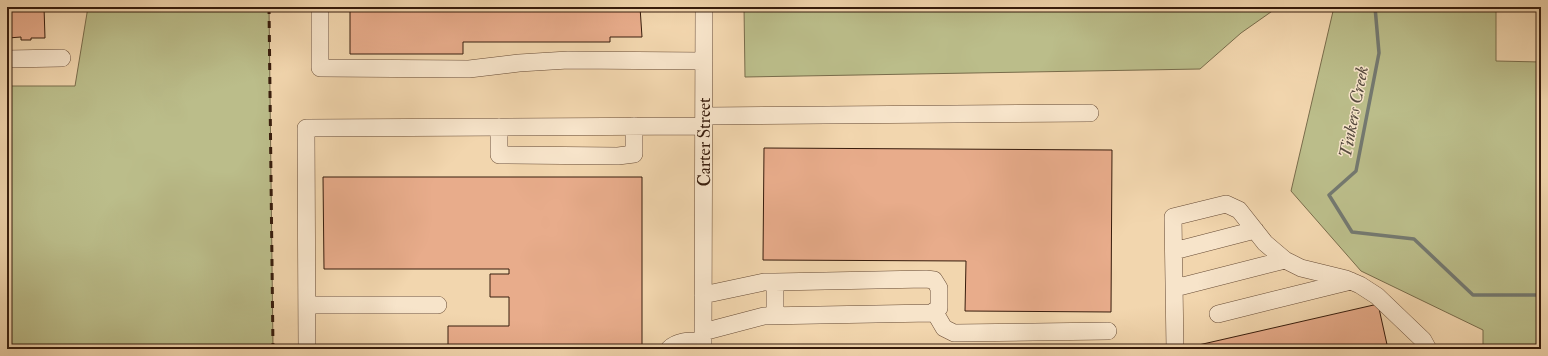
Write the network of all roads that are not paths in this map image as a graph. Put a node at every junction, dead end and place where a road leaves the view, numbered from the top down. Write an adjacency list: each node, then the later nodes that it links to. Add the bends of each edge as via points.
1 (320, 7): 5 (street, via 320,68 469,69 568,60)
2 (704, 7): 5 (street, Carter Street)
3 (62, 58): 4 (street)
4 (7, 59)
5 (704, 61): 7 (street, Carter Street)
6 (1090, 113): 7 (street)
7 (704, 121): 8 (street); 16 (street, Carter Street)
8 (634, 126): 9 (street); 9 (street, via 634,154 618,156 499,155)
9 (499, 127): 17 (street, via 306,128)
10 (1255, 230): 11 (street); 11 (street, via 1239,210 1226,204 1173,217); 12 (street, via 1265,243)
11 (1174, 251): 15 (street)
12 (1285, 260): 13 (street, via 1301,268); 15 (street)
13 (1352, 281): 20 (street); 27 (street, via 1377,296 1423,340)
14 (775, 282): 16 (street); 19 (street, via 934,280 939,288 939,308); 21 (street)
15 (1175, 288): 26 (street)
16 (703, 295): 23 (street, Carter Street)
17 (307, 305): 18 (street); 24 (street)
18 (438, 305)
19 (934, 311): 21 (street, via 924,314); 22 (street, via 944,328 954,333)
20 (1218, 314)
21 (775, 316): 23 (street, via 764,316)
22 (1108, 331)
23 (703, 340): 25 (street, via 682,342)
24 (307, 349)
25 (669, 349)
26 (1175, 349)
27 (1428, 349)

